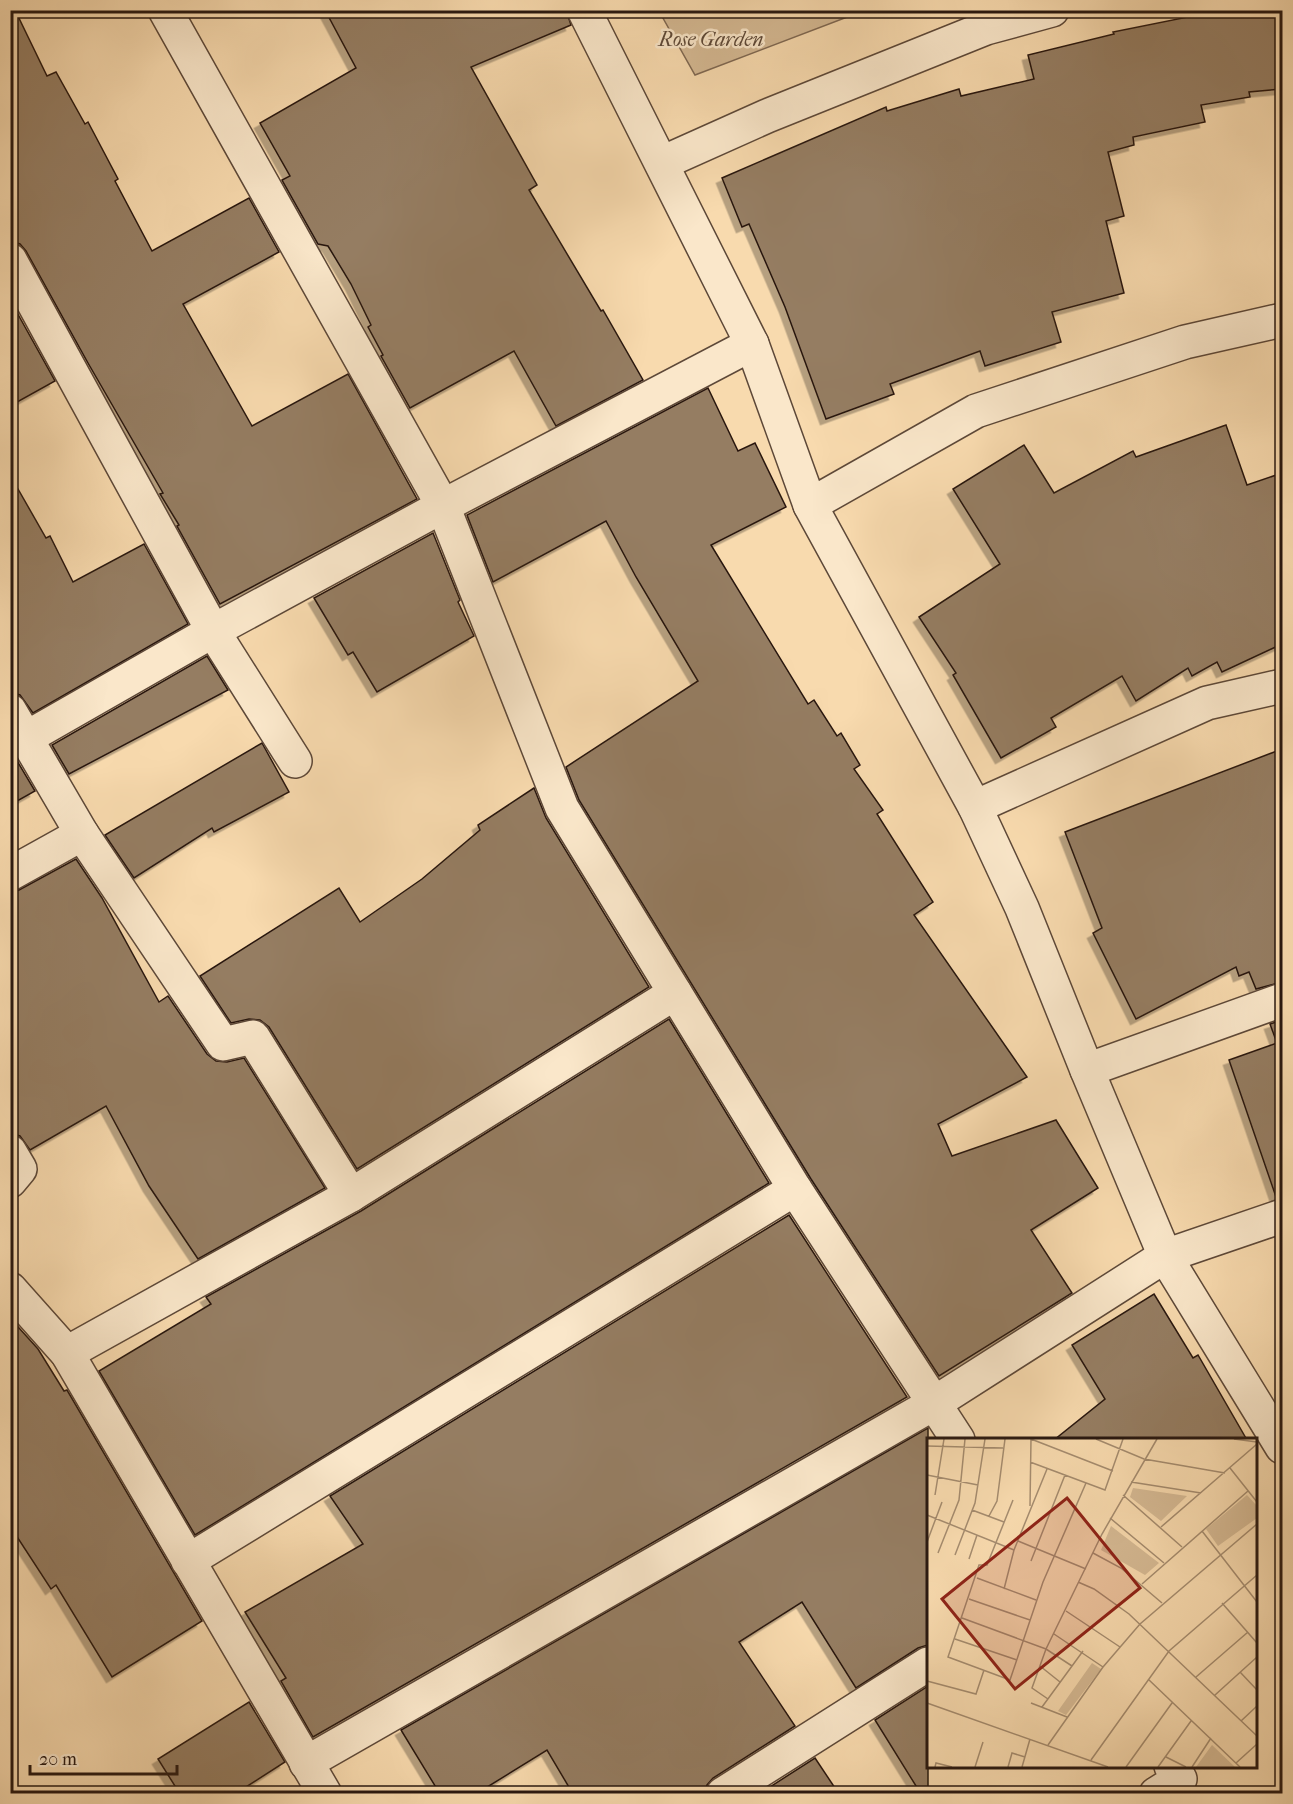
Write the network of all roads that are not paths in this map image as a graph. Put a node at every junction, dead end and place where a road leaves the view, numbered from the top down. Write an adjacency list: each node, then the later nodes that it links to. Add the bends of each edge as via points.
1 (165, 10): 9 (street)
2 (584, 10): 4 (street)
3 (1052, 10): 4 (street, via 986,28 767,116)
4 (662, 163): 7 (street)
5 (10, 260): 10 (street)
6 (1282, 320): 8 (street, via 1185,342 976,411)
7 (752, 344): 8 (street); 9 (street)
8 (810, 505): 14 (street)
9 (443, 506): 10 (street); 17 (street, via 562,808)
10 (213, 631): 12 (street); 13 (street)
11 (1282, 686): 14 (street, via 1207,703)
12 (18, 724): 15 (street)
13 (295, 761)
14 (975, 807): 19 (street, via 1022,908)
15 (82, 834): 16 (street); 23 (street, via 223,1044 253,1037)
16 (10, 874)
17 (675, 993): 22 (street); 23 (street)
18 (1282, 1000): 19 (street)
19 (1087, 1070): 25 (street)
20 (10, 1152): 21 (street, via 20,1168)
21 (10, 1181)
22 (795, 1189): 28 (street); 31 (street)
23 (351, 1195): 27 (street)
24 (1282, 1216): 25 (street)
25 (1165, 1256): 28 (street); 29 (street)
26 (10, 1289): 27 (street)
27 (66, 1353): 31 (street)
28 (933, 1404): 30 (street); 33 (street)
29 (1278, 1431)
30 (957, 1438)
31 (188, 1561): 33 (street)
32 (927, 1665): 36 (street)
33 (306, 1763): 35 (street)
34 (1173, 1768): 37 (street, via 1180,1779)
35 (325, 1794)
36 (723, 1794)
37 (1156, 1794)

